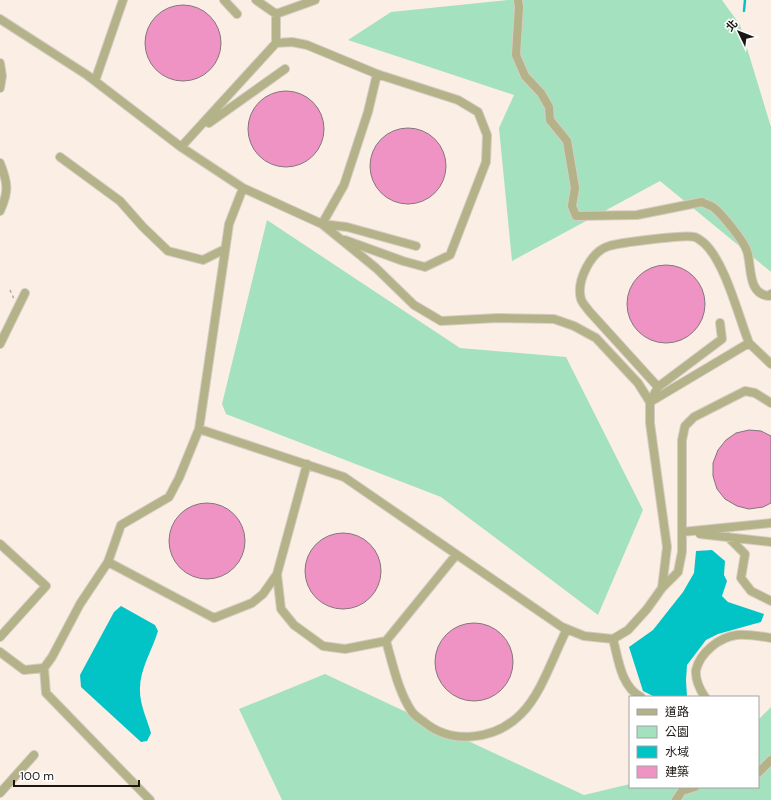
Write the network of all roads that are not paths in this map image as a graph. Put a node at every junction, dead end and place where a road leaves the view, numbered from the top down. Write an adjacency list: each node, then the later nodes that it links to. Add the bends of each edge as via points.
1 (123, 0): 13 (lane)
2 (224, 0): 6 (lane)
3 (256, 0): 7 (lane)
4 (315, 0): 7 (lane)
5 (518, 0): 25 (lane, via 516,55 525,76 549,107 550,120 567,141 575,188 572,206 576,216 636,215 702,202 712,206 747,249 755,290 761,296)
6 (237, 14)
7 (276, 14): 9 (lane)
8 (0, 19): 13 (lane)
9 (276, 43): 12 (lane, via 292,42 307,45); 15 (lane)
10 (0, 63): 14 (lane)
11 (285, 69): 15 (lane, via 220,113)
12 (377, 74): 20 (lane, via 368,112 344,185); 21 (lane, via 458,100 478,112 488,136 486,162 450,255 425,267)
13 (95, 81): 15 (lane)
14 (0, 88)
15 (181, 146): 18 (lane)
16 (60, 157): 23 (lane, via 120,201 168,251 203,260)
17 (0, 163): 19 (lane, via 7,180 6,198)
18 (243, 188): 20 (lane); 23 (lane, via 229,224)
19 (0, 211)
20 (322, 224): 21 (lane); 22 (lane, via 347,227)
21 (338, 237): 31 (lane, via 376,268 414,305 441,321 554,319 574,326 596,338 638,382)
22 (416, 246)
23 (225, 249): 33 (lane)
24 (25, 293): 28 (lane)
25 (771, 294)
26 (720, 323): 30 (lane, via 722,339)
27 (749, 343): 29 (lane); 30 (lane, via 718,260 694,236 608,246 593,257 584,269 581,299); 31 (lane)
28 (0, 344)
29 (771, 364)
30 (658, 387): 31 (lane)
31 (650, 402): 42 (lane, via 650,422 667,547)
32 (771, 403): 42 (lane, via 755,393 745,391 694,417 685,426 682,440 682,552 678,572)
33 (199, 429): 34 (lane); 40 (lane, via 169,497 121,525)
34 (306, 464): 39 (lane, via 344,477); 41 (lane)
35 (771, 523): 36 (lane, via 682,532)
36 (728, 538): 37 (lane); 43 (lane, via 744,554 741,578 751,591)
37 (771, 542)
38 (0, 544): 45 (lane, via 46,586)
39 (456, 555): 44 (lane); 48 (lane)
40 (108, 562): 41 (lane, via 214,618 252,603 263,594); 50 (lane, via 80,604)
41 (277, 574): 48 (lane, via 281,609 294,625 323,646 345,649)
42 (662, 588): 47 (lane, via 628,630)
43 (771, 602)
44 (567, 629): 47 (lane, via 584,636); 48 (lane, via 536,695 521,714 509,724 488,734 474,737 450,737 434,730 413,713 400,687)
45 (0, 637)
46 (771, 638): 52 (lane, via 735,635 716,643 705,652 696,671 699,688)
47 (613, 639): 51 (lane, via 623,676)
48 (386, 641)
49 (0, 652): 50 (lane, via 24,670)
50 (44, 668): 58 (lane, via 46,693)
51 (639, 696)
52 (704, 696)
53 (34, 755): 57 (lane)
54 (771, 760): 55 (lane)
55 (759, 772)
56 (692, 788): 59 (lane, via 682,791)
57 (0, 793)
58 (150, 800)
59 (676, 800)

